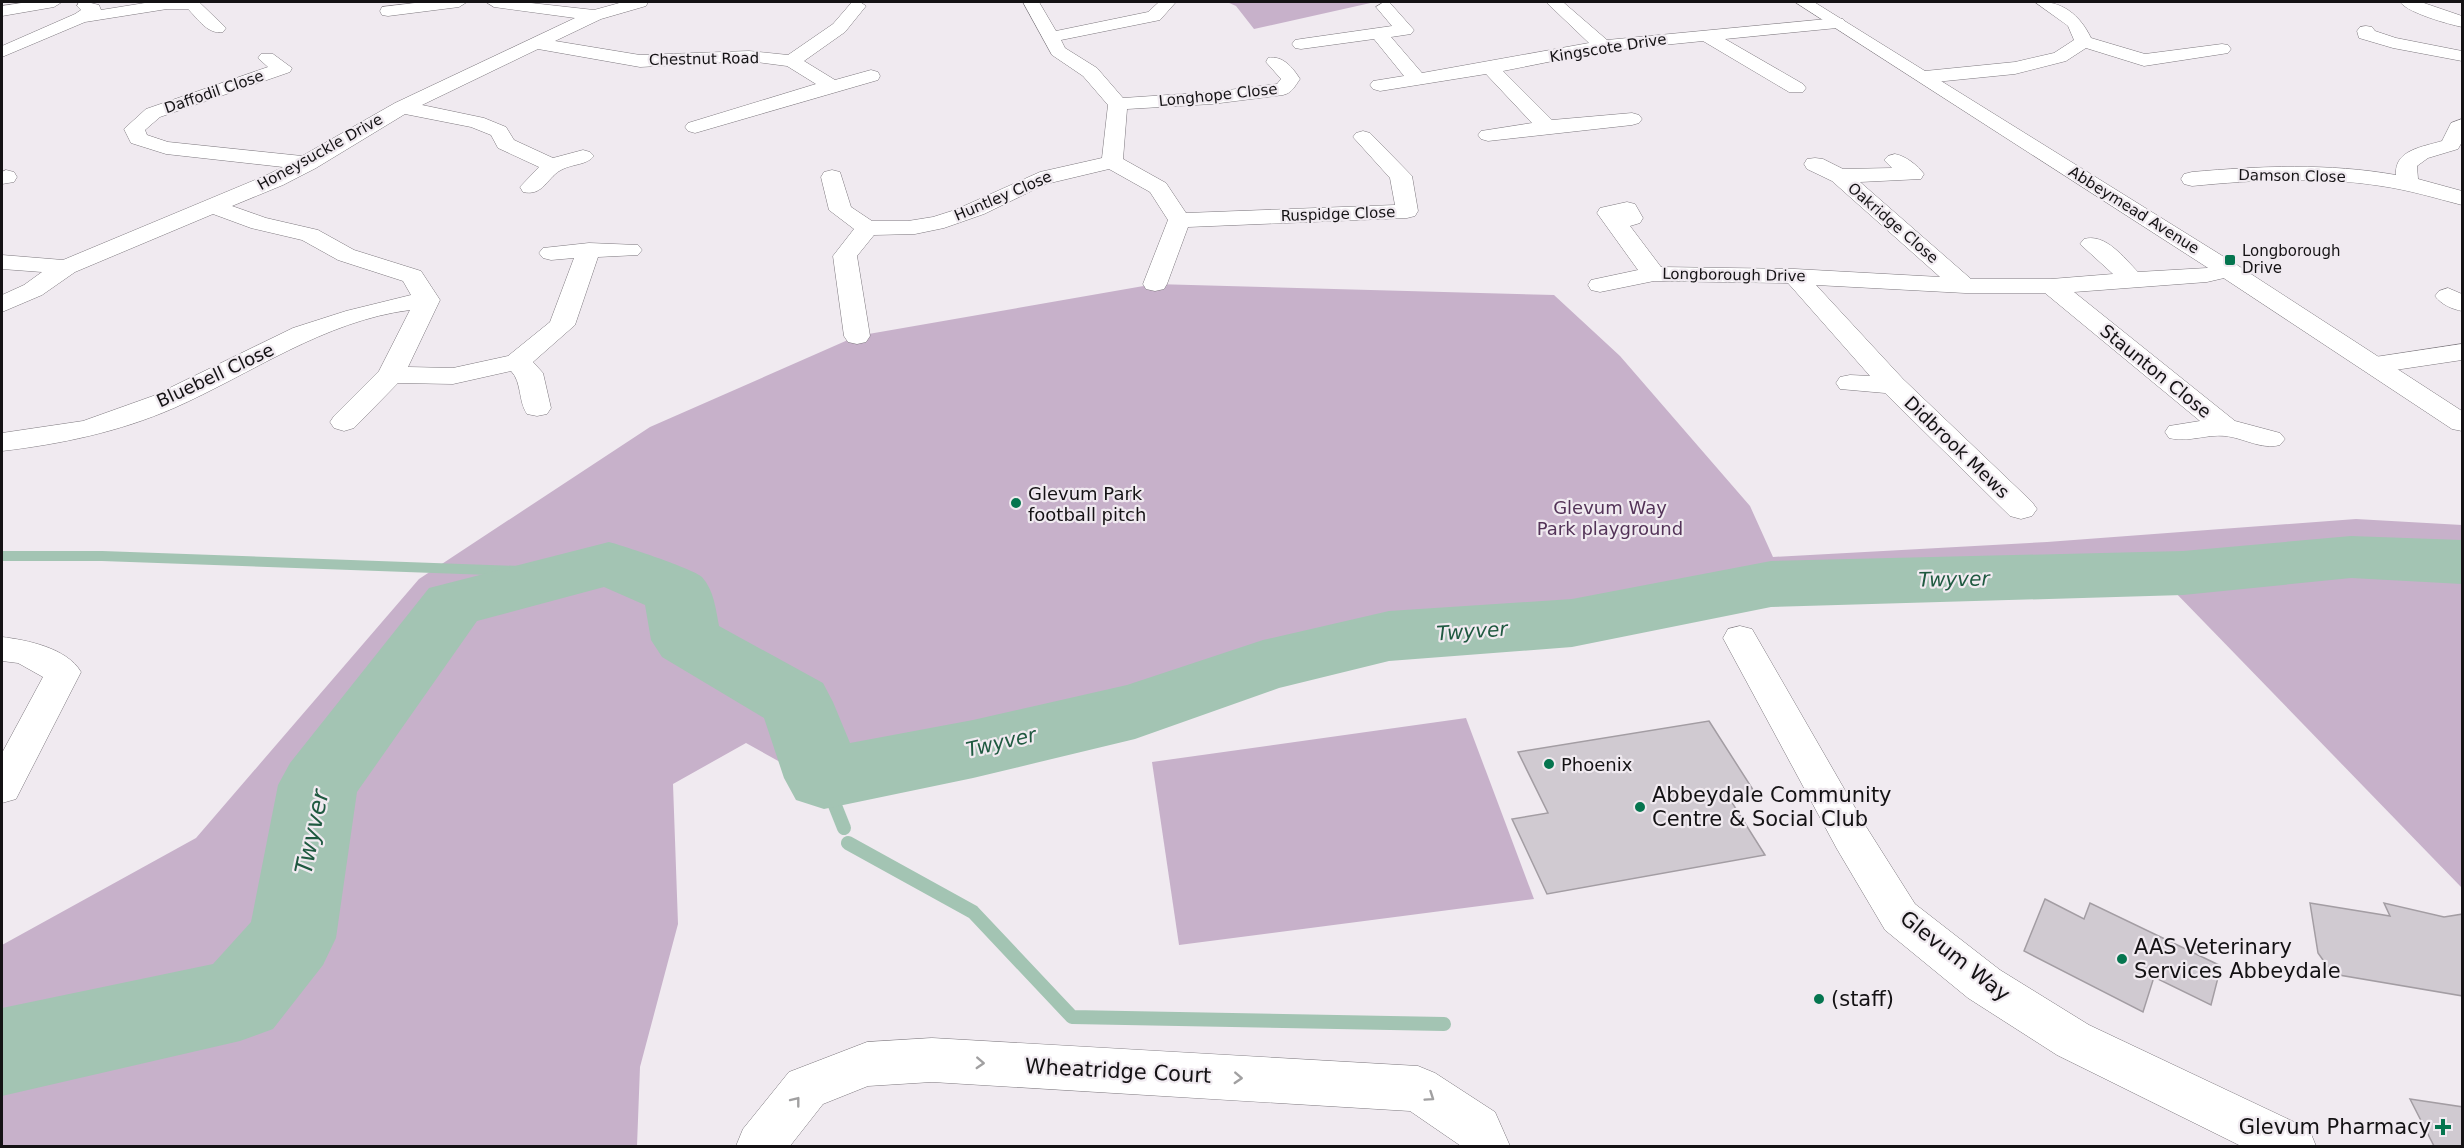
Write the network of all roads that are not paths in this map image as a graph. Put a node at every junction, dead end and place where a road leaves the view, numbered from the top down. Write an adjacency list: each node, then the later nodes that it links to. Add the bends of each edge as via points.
1 (54, 2): 13 (street)
2 (71, 2): 18 (street, via 93,9)
3 (459, 2): 14 (street)
4 (494, 2): 17 (street)
5 (640, 2): 17 (street, Honeysuckle Drive)
6 (1031, 2): 26 (street)
7 (1554, 2): 30 (street)
8 (1803, 2): 20 (street, Abbeymead Avenue)
9 (2043, 2): 27 (street, via 2075,23)
10 (2408, 2): 19 (street)
11 (1384, 7): 24 (street, via 1405,30)
12 (854, 10): 34 (street, via 839,28)
13 (2, 11)
14 (388, 11)
15 (1161, 11): 26 (street)
16 (1753, 13): 22 (street)
17 (595, 15): 28 (street, Honeysuckle Drive)
18 (81, 18): 21 (street, via 167,4 192,4); 32 (street)
19 (2463, 22)
20 (1837, 23): 22 (street, Kingscote Drive); 39 (street, Abbeymead Avenue)
21 (217, 28)
22 (1779, 28): 25 (street, Kingscote Drive)
23 (2366, 30): 33 (street, via 2365,34 2393,43)
24 (1378, 33): 29 (street); 40 (street)
25 (1705, 35): 30 (street, Kingscote Drive); 43 (street)
26 (1050, 37): 46 (street, via 1058,51 1090,72)
27 (2084, 42): 31 (street, via 2144,60); 39 (street, via 2060,57 2015,68)
28 (535, 43): 34 (street, Chestnut Road, via 640,61 749,56); 47 (street, Honeysuckle Drive)
29 (1301, 44)
30 (1603, 46): 37 (street, Kingscote Drive)
31 (2222, 49)
32 (2, 52)
33 (2463, 56)
34 (792, 61): 42 (street, Chestnut Road)
35 (1275, 62): 44 (street, Longhope Close, via 1291,79)
36 (284, 65): 58 (street, Daffodil Close, via 153,113 134,129 138,139 166,148)
37 (1490, 68): 40 (street, Kingscote Drive); 53 (street)
38 (871, 76): 42 (street)
39 (1924, 77): 78 (street, Abbeymead Avenue)
40 (1417, 79): 41 (street, Kingscote Drive)
41 (1380, 85)
42 (832, 86): 52 (street)
43 (1796, 88)
44 (1283, 89): 45 (street); 46 (street, Longhope Close)
45 (1303, 94)
46 (1118, 104): 59 (street)
47 (402, 107): 58 (street, Honeysuckle Drive); 61 (street, via 477,122 499,131 505,144)
48 (2442, 109): 49 (street)
49 (2463, 117)
50 (1632, 119): 53 (street)
51 (2463, 125): 65 (street, via 2451,145 2421,154 2406,164)
52 (695, 127)
53 (1546, 127): 54 (street)
54 (1488, 135)
55 (1363, 137): 70 (street, Ruspidge Close, via 1401,176 1418,213)
56 (583, 156): 61 (street)
57 (1895, 160): 62 (street, Oakridge Close, via 1913,174)
58 (308, 162): 68 (street, Honeysuckle Drive)
59 (1112, 162): 70 (street, via 1158,188); 71 (street, Huntley Close, via 1059,172 962,216 921,226)
60 (1815, 164): 62 (street)
61 (553, 165): 66 (street)
62 (1840, 176): 84 (street, Oakridge Close)
63 (832, 177): 71 (street, via 840,210)
64 (2192, 179): 65 (street, Damson Close, via 2242,174 2327,174)
65 (2408, 184): 67 (street, Damson Close)
66 (531, 187)
67 (2463, 198)
68 (214, 207): 77 (street, Honeysuckle Drive); 86 (street, via 309,235 346,255 412,276)
69 (1621, 216): 79 (street)
70 (1179, 220): 82 (street)
71 (867, 228): 88 (street, via 845,256)
72 (589, 250): 73 (street); 75 (street); 90 (street, via 562,325)
73 (630, 250)
74 (2107, 250): 81 (street)
75 (551, 253)
76 (2, 262): 77 (street)
77 (66, 267): 87 (street, Honeysuckle Drive, via 33,290)
78 (2228, 270): 81 (street, Longborough Drive); 91 (street, Abbeymead Avenue)
79 (1654, 274): 80 (street, Longborough Drive); 83 (street, Longborough Drive)
80 (1795, 276): 84 (street, Longborough Drive); 94 (street, Didbrook Mews)
81 (2133, 281): 85 (street, Longborough Drive)
82 (1155, 284)
83 (1600, 285)
84 (1965, 286): 85 (street, Longborough Drive)
85 (2051, 286): 98 (street, Staunton Close)
86 (427, 300): 92 (street); 101 (street, Bluebell Close, via 397,304 302,334 163,402 88,429)
87 (2, 304)
88 (857, 336)
89 (2463, 352): 91 (street)
90 (516, 362): 92 (street, via 453,376); 95 (street, via 529,373)
91 (2375, 364): 97 (street, Abbeymead Avenue)
92 (391, 375): 96 (street)
93 (1850, 383): 94 (street)
94 (1893, 385): 102 (street, Didbrook Mews)
95 (537, 408)
96 (344, 422)
97 (2463, 423)
98 (2224, 427): 99 (street); 100 (street, Staunton Close)
99 (2180, 432)
100 (2270, 440)
101 (2, 442)
102 (1974, 464): 103 (street); 104 (street, Didbrook Mews)
103 (2006, 464)
104 (2021, 509)
105 (1740, 638): 110 (street, Glevum Way, via 1900,917 1983,984 2073,1040)
106 (2, 649): 107 (street, via 26,652 63,672)
107 (2, 788)
108 (760, 1146): 109 (street, Wheatridge Court, one-way to 109, via 806,1088 867,1064 932,1060 1418,1089 1478,1129)
109 (1485, 1146)
110 (2292, 1146)

